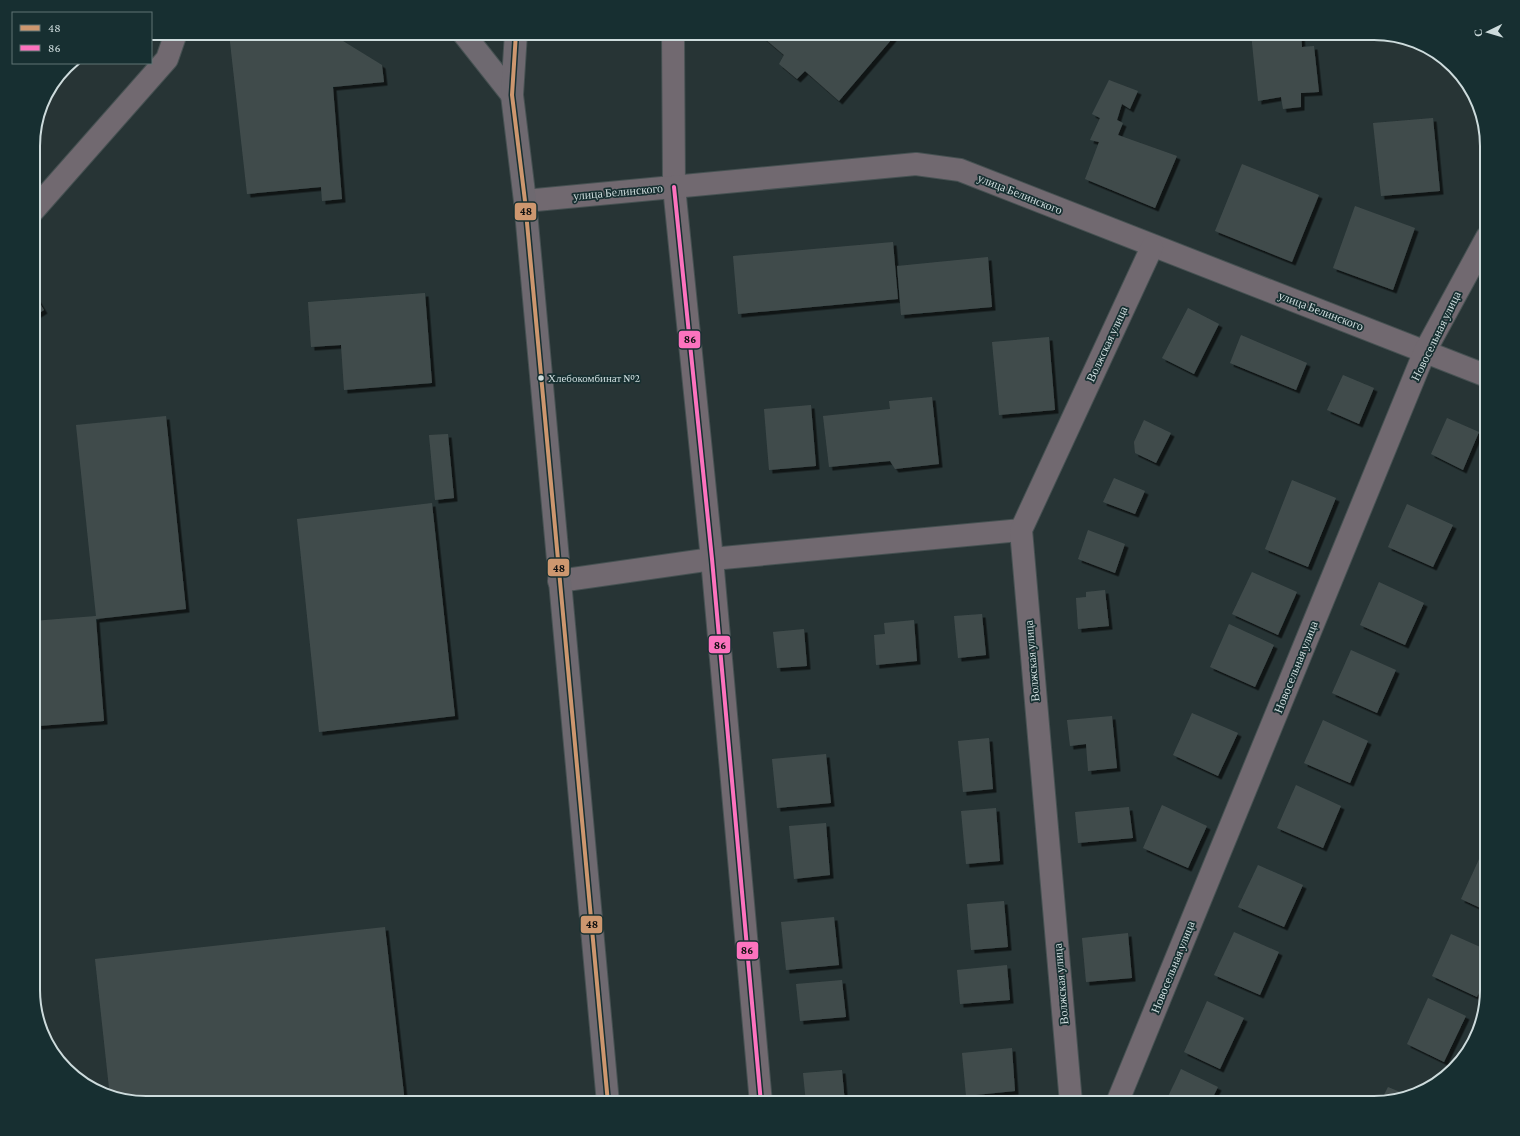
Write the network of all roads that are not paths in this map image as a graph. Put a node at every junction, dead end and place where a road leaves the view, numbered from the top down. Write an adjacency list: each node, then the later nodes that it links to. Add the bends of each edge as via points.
1 (174, 40): 8 (street, via 167,59)
2 (469, 40): 5 (main road)
3 (516, 40): 5 (main road)
4 (673, 40): 6 (street)
5 (512, 95): 7 (main road)
6 (674, 187): 7 (street, улица Белинского); 9 (street, улица Белинского, via 916,164 960,170); 14 (street)
7 (525, 200): 15 (main road)
8 (40, 203)
9 (1152, 246): 11 (street, улица Белинского); 13 (street, Волжская улица)
10 (1480, 250): 11 (street, Новосельная улица)
11 (1425, 351): 12 (street, улица Белинского); 19 (street, Новосельная улица)
12 (1480, 373)
13 (1021, 530): 14 (street); 18 (street, Волжская улица)
14 (712, 559): 15 (street); 17 (street)
15 (559, 581): 16 (main road)
16 (607, 1096)
17 (760, 1096)
18 (1071, 1096)
19 (1120, 1096)

